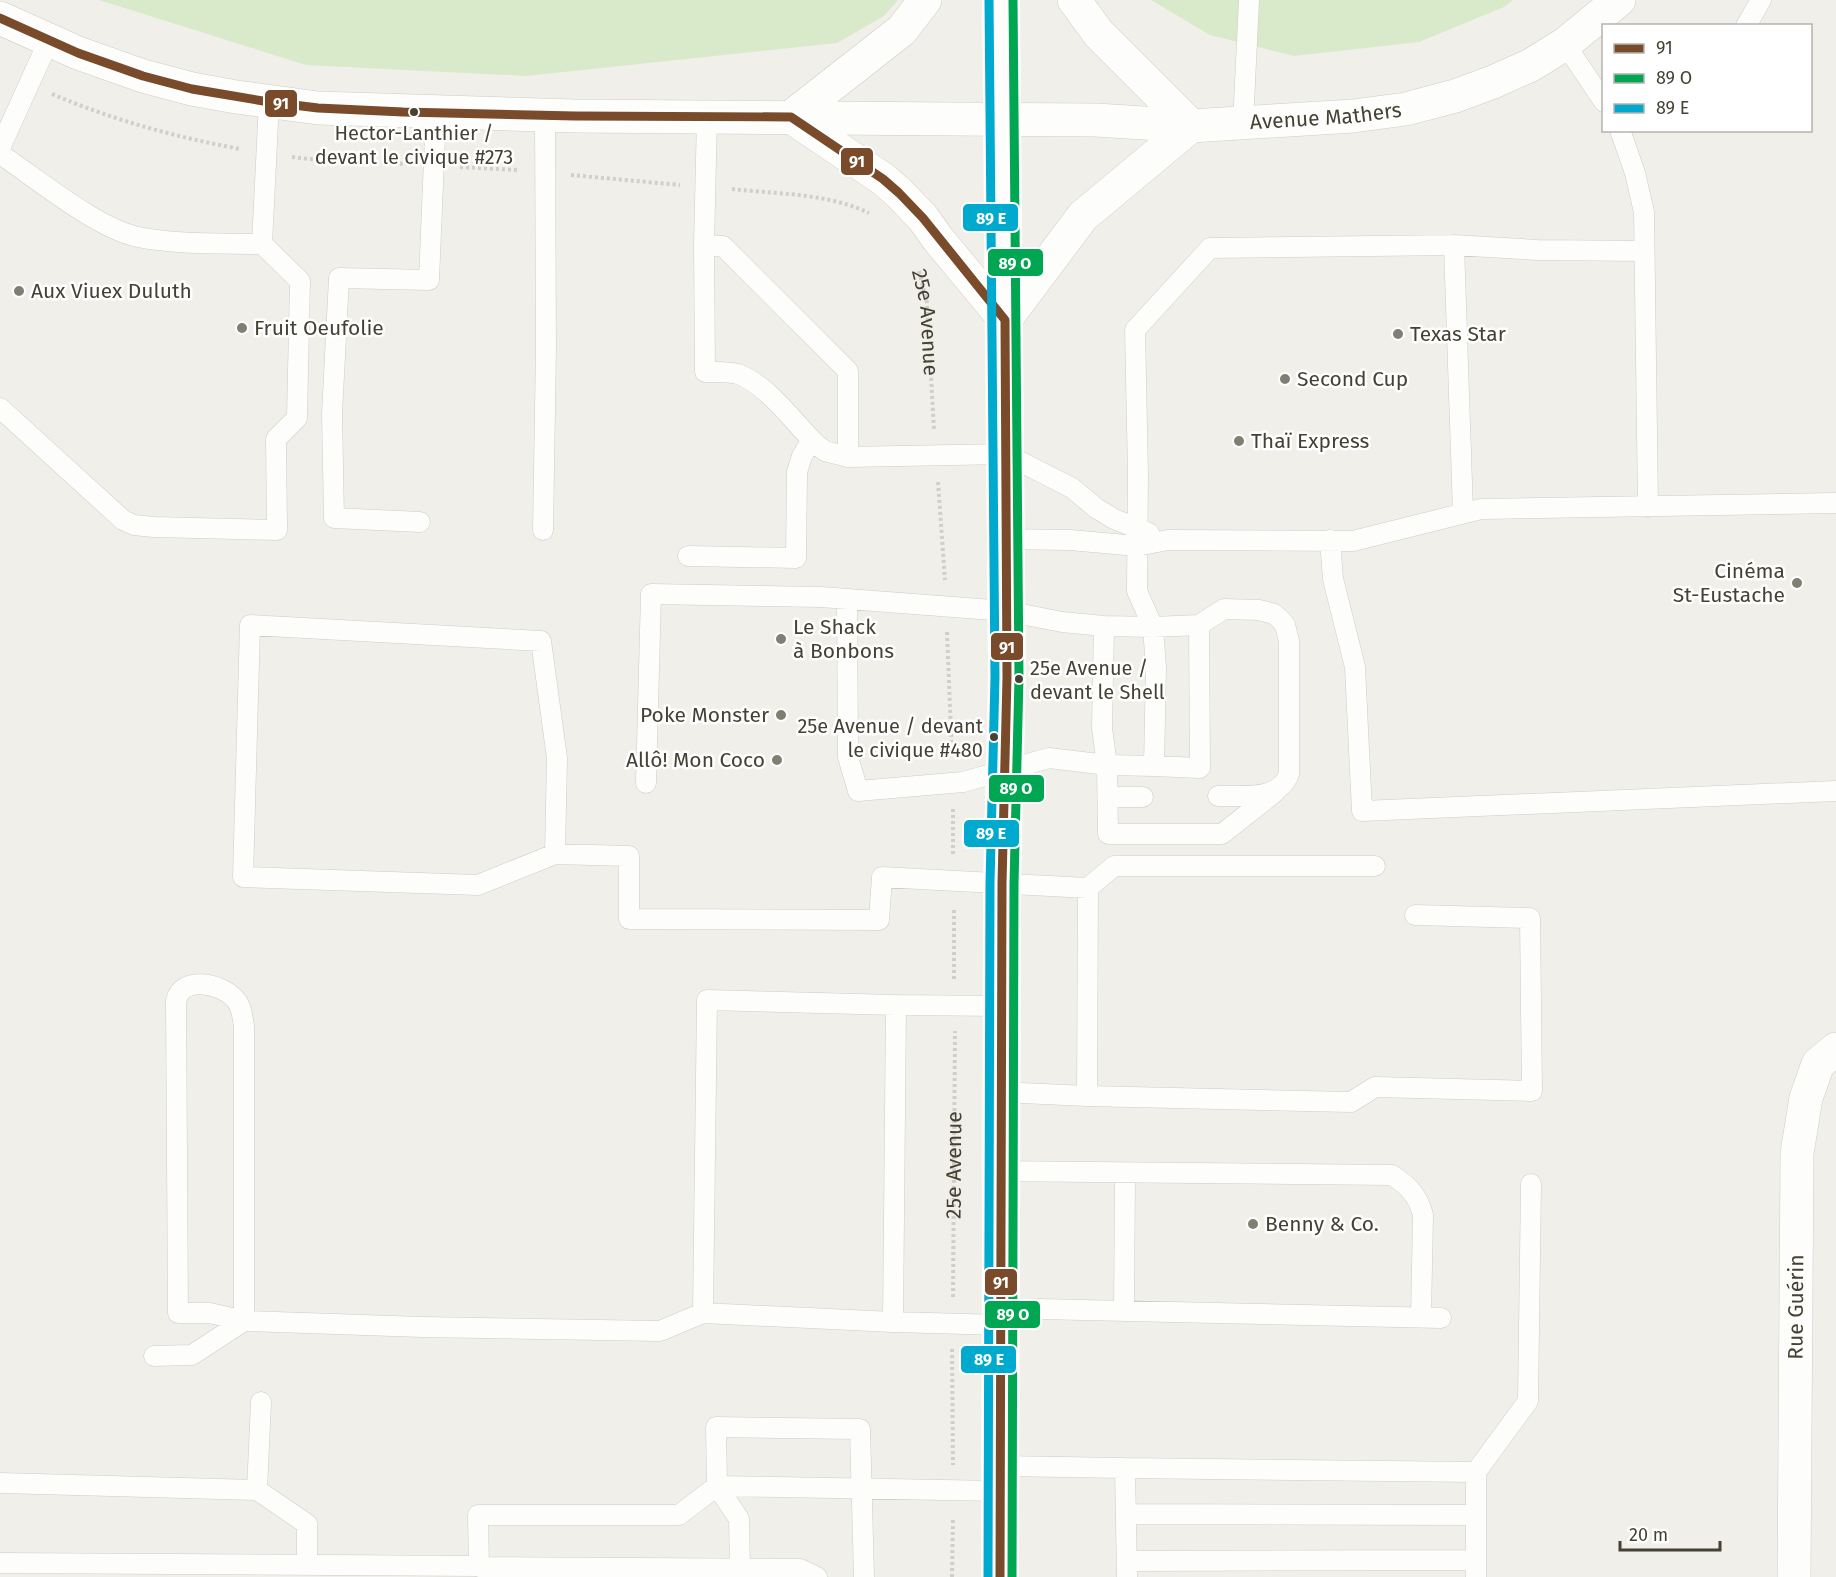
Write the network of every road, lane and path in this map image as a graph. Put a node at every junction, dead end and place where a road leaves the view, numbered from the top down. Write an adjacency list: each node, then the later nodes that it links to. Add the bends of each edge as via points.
1 (925, 0): 17 (street, via 902,30)
2 (1001, 0): 18 (street)
3 (1074, 0): 20 (street, via 1104,40)
4 (1249, 0): 19 (lane)
5 (1619, 0): 10 (street, Avenue Mathers)
6 (1761, 0): 8 (lane)
7 (0, 18): 9 (street, Avenue Mathers)
8 (1747, 24)
9 (49, 40): 13 (street, Avenue Mathers, via 143,76); 22 (lane)
10 (1565, 44): 12 (lane); 19 (street, Avenue Mathers, via 1493,82 1416,106 1353,116)
11 (46, 91): 23 (path, via 146,129)
12 (1602, 99)
13 (269, 102): 14 (street, Avenue Mathers, via 354,111); 33 (lane)
14 (436, 112): 15 (street, Avenue Mathers); 48 (lane, via 429,280 339,278 333,414 334,518)
15 (545, 116): 16 (street, Avenue Mathers); 49 (lane)
16 (707, 117): 17 (street, Avenue Mathers); 34 (lane)
17 (791, 117): 18 (street, Avenue Mathers); 38 (street, via 899,193)
18 (1002, 119): 20 (street, Avenue Mathers); 38 (street)
19 (1243, 124): 20 (street, Avenue Mathers)
20 (1191, 126): 38 (street, via 1083,216)
21 (1625, 133): 36 (lane, via 1644,212)
22 (0, 148)
23 (245, 150)
24 (0, 154): 33 (lane, via 87,214 136,236)
25 (286, 156): 26 (path)
26 (413, 164)
27 (455, 167): 28 (path)
28 (517, 170)
29 (572, 175): 30 (path)
30 (690, 186)
31 (721, 188): 32 (path, via 839,202)
32 (873, 215)
33 (262, 244): 39 (lane, via 300,281 297,418 276,439 277,530 134,525 123,520)
34 (704, 245): 41 (lane, via 705,372 736,373 748,379); 43 (lane, via 723,246 848,371)
35 (1454, 245): 36 (lane); 47 (lane); 50 (lane, via 1210,248 1135,330)
36 (1644, 251): 46 (lane)
37 (916, 261): 40 (path, 25e Avenue, via 927,303)
38 (1005, 320): 42 (street)
39 (0, 408)
40 (934, 429)
41 (812, 440): 43 (lane, via 825,451); 53 (lane, via 797,472 796,558)
42 (1005, 454): 43 (lane); 50 (lane, via 1072,488); 51 (street)
43 (848, 457)
44 (939, 485): 54 (path)
45 (1836, 503): 46 (lane)
46 (1648, 507): 47 (lane, via 1481,509)
47 (1463, 513): 52 (lane, via 1353,541)
48 (420, 522)
49 (543, 530)
50 (1137, 538): 51 (lane); 52 (lane); 60 (lane, via 1137,591)
51 (1005, 539): 56 (street)
52 (1330, 540): 67 (lane, via 1333,579 1354,667 1362,811)
53 (688, 556)
54 (946, 588)
55 (847, 599): 56 (lane); 64 (lane, via 848,757 858,791 963,782); 65 (lane, via 651,594)
56 (1006, 610): 58 (lane); 64 (street)
57 (946, 626): 63 (path)
58 (1104, 626): 60 (lane); 61 (lane, via 1102,728)
59 (1199, 626): 60 (lane); 62 (lane, via 1200,768); 66 (lane, via 1224,609 1267,611 1285,625 1289,641 1290,768 1286,781)
60 (1153, 627): 62 (lane)
61 (1107, 765): 62 (lane); 64 (lane, via 1049,758); 69 (lane)
62 (1154, 766)
63 (952, 768)
64 (1005, 771): 75 (street)
65 (646, 783)
66 (1277, 790): 68 (lane); 69 (lane, via 1222,834 1108,834)
67 (1836, 791)
68 (1218, 796)
69 (1108, 797): 70 (lane)
70 (1143, 797)
71 (953, 798): 72 (path)
72 (953, 852)
73 (555, 854): 73 (lane, via 478,885 243,877 250,625 541,641 557,758); 75 (lane, via 629,856 629,919 879,920 882,877)
74 (1375, 866): 76 (lane, via 1114,866)
75 (1002, 884): 76 (lane); 81 (street)
76 (1088, 888): 85 (lane)
77 (954, 908): 79 (path)
78 (1415, 915): 85 (lane, via 1530,918 1532,1091 1375,1088 1351,1102)
79 (954, 981)
80 (896, 1005): 81 (lane); 91 (lane, via 707,1000); 95 (lane)
81 (1002, 1006): 84 (street)
82 (955, 1031): 89 (path, 25e Avenue)
83 (1836, 1049): 121 (street, Rue Guérin, via 1818,1064 1806,1098 1797,1153)
84 (1001, 1092): 85 (lane); 86 (street)
85 (1087, 1096)
86 (1001, 1171): 87 (lane); 96 (street)
87 (1125, 1173): 90 (lane); 92 (lane, via 1392,1175 1414,1193 1424,1215)
88 (1531, 1184): 102 (lane, via 1528,1401)
89 (953, 1299)
90 (1124, 1311): 92 (lane); 96 (lane, via 1038,1309)
91 (703, 1313): 94 (lane, via 660,1330 422,1328); 95 (lane)
92 (1421, 1317): 93 (lane)
93 (1441, 1318)
94 (244, 1321): 94 (lane, via 210,1313 178,1313 176,1001 177,993 191,984 226,992 242,1009); 98 (lane, via 192,1355)
95 (893, 1322): 96 (lane)
96 (1001, 1325): 103 (street)
97 (952, 1351): 100 (path)
98 (154, 1356)
99 (261, 1402): 107 (lane)
100 (953, 1457)
101 (1125, 1468): 102 (lane); 103 (lane); 108 (lane)
102 (1476, 1472): 109 (lane)
103 (1000, 1478): 106 (lane); 120 (street)
104 (0, 1483): 107 (lane)
105 (717, 1486): 106 (lane); 106 (lane, via 716,1427 860,1429); 113 (lane, via 679,1515 478,1515); 114 (lane, via 739,1519)
106 (862, 1489): 118 (lane)
107 (257, 1490): 112 (lane, via 307,1524)
108 (1126, 1514): 109 (lane); 115 (lane)
109 (1476, 1515): 116 (lane)
110 (952, 1528): 119 (path)
111 (0, 1563): 112 (lane)
112 (307, 1565): 113 (lane)
113 (479, 1566): 114 (lane)
114 (740, 1569): 117 (lane, via 800,1569)
115 (1127, 1569): 116 (lane)
116 (1476, 1569)
117 (817, 1577)
118 (864, 1577)
119 (952, 1577)
120 (1000, 1577)
121 (1794, 1577)

